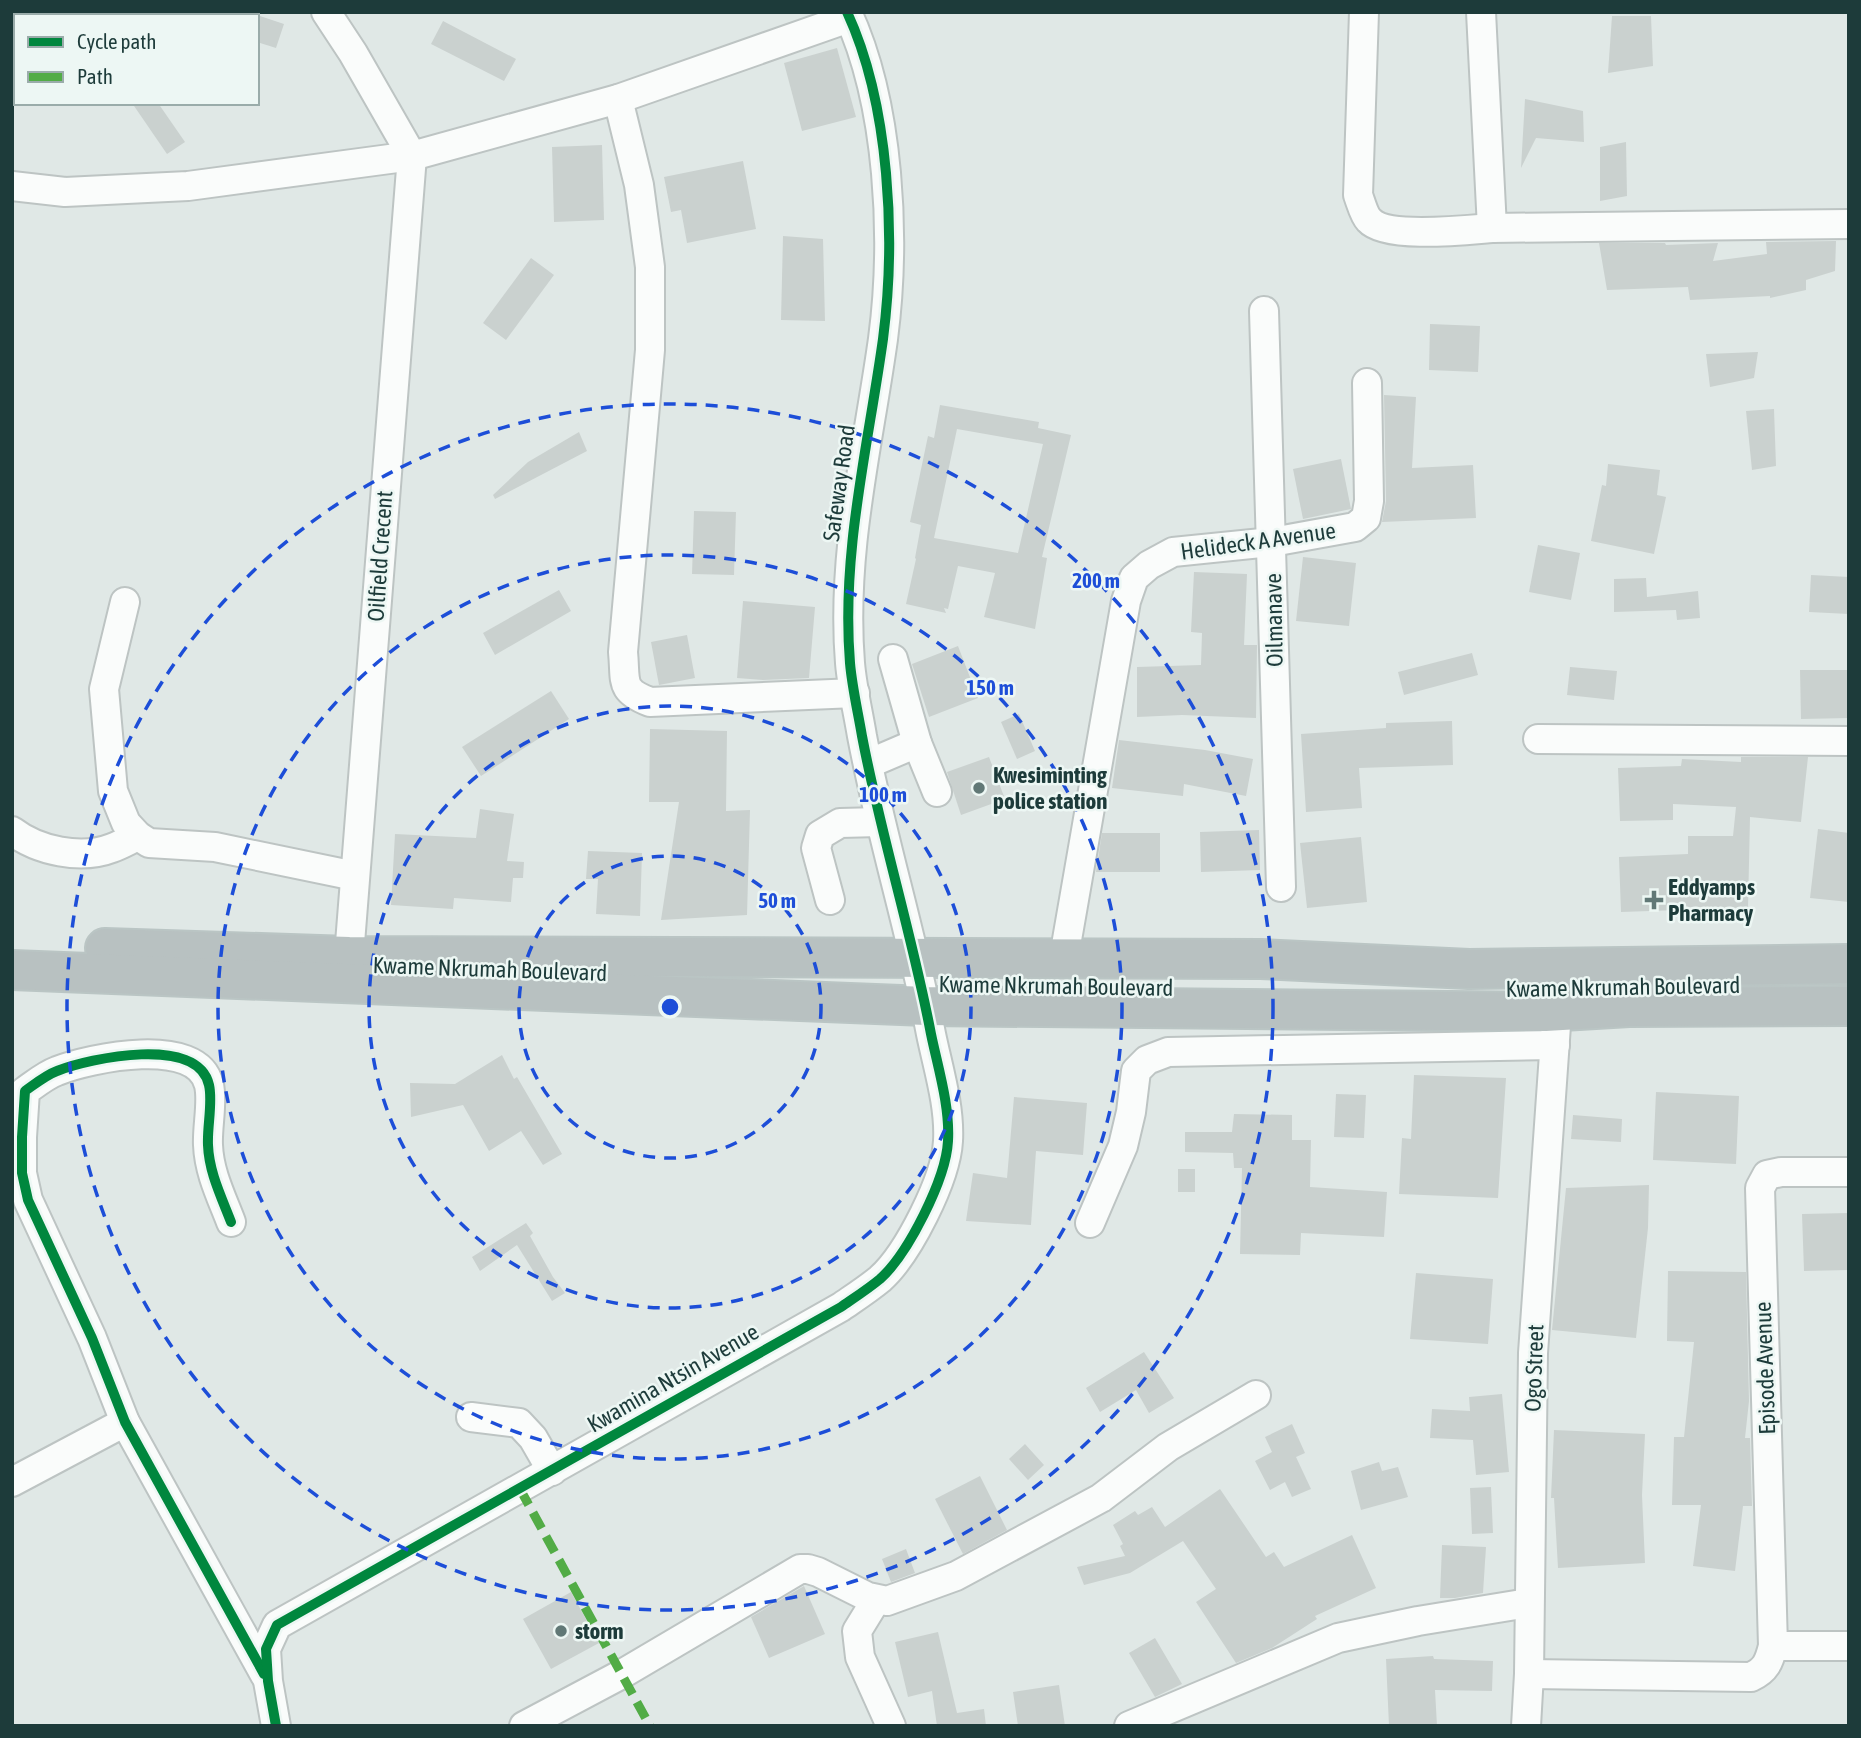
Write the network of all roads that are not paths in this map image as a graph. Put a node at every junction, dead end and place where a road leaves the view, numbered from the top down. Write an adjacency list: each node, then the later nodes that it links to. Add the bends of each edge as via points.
1 (326, 12): 6 (street)
2 (1364, 12): 9 (street, via 1358,195 1369,220 1383,228 1434,233)
3 (1481, 12): 9 (street)
4 (848, 15): 5 (street); 15 (street, Safeway Road, via 874,92 890,250 883,338 848,575)
5 (618, 99): 6 (street); 15 (street, via 639,185 650,267 648,375 622,652 626,686 632,695 650,702)
6 (411, 156): 7 (street, via 188,186 65,192); 24 (street, Oilfield Crecent)
7 (12, 186)
8 (1849, 225): 9 (street)
9 (1492, 228)
10 (1264, 311): 12 (street, Oilmanave)
11 (1367, 383): 12 (street, Helideck A Avenue, via 1366,518 1355,527)
12 (1272, 542): 25 (street, Oilmanave); 29 (street, Helideck A Avenue, via 1173,552 1134,578 1126,601)
13 (125, 602): 23 (street, via 104,689 113,791 126,823)
14 (893, 659): 18 (street)
15 (855, 693): 19 (street, Safeway Road)
16 (1538, 739): 17 (street)
17 (1849, 740)
18 (917, 743): 19 (street); 20 (street)
19 (867, 764): 21 (street, Safeway Road)
20 (937, 792)
21 (880, 822): 26 (street, via 840,823 820,835 816,848); 30 (street, Safeway Road)
22 (12, 831): 23 (street, via 28,843 69,853 110,849)
23 (138, 836): 24 (street, via 149,843 215,847)
24 (355, 876): 28 (street, Oilfield Crecent)
25 (1281, 887)
26 (830, 900)
27 (12, 945): 28 (highway, Kwame Nkrumah Boulevard)
28 (349, 956): 30 (highway, Kwame Nkrumah Boulevard)
29 (1064, 957): 30 (highway, Kwame Nkrumah Boulevard); 31 (highway, Kwame Nkrumah Boulevard, via 1261,959 1469,969)
30 (916, 958): 33 (street, Kwamina Ntsin Avenue)
31 (1849, 964)
32 (12, 970): 33 (highway, Kwame Nkrumah Boulevard)
33 (926, 1006): 35 (highway, Kwame Nkrumah Boulevard); 42 (street, Kwamina Ntsin Avenue, via 948,1142 926,1209 897,1259 880,1279 841,1307)
34 (1849, 1006): 35 (highway, Kwame Nkrumah Boulevard, via 1629,1007)
35 (1556, 1028): 38 (street, via 1168,1052 1146,1060 1136,1071 1123,1146); 45 (street, Ogo Street, via 1533,1353)
36 (1849, 1172): 46 (street, Episode Avenue, via 1781,1172 1767,1175 1760,1188)
37 (231, 1222): 41 (street, via 209,1167 209,1085 200,1069 182,1057 142,1054 88,1061 54,1072 25,1091 22,1173 29,1200)
38 (1090, 1223)
39 (1256, 1395): 44 (street, via 1168,1447 1089,1504 956,1576 887,1601)
40 (471, 1417): 42 (street, via 519,1423)
41 (125, 1422): 43 (street); 49 (street)
42 (552, 1471): 49 (street, Kwamina Ntsin Avenue, via 277,1625 266,1649)
43 (12, 1482)
44 (876, 1600): 52 (street, via 818,1572 800,1569); 53 (street, via 858,1631 860,1657)
45 (1528, 1603): 48 (street, Ogo Street); 50 (street, via 1338,1638)
46 (1773, 1646): 47 (street); 48 (street, via 1763,1672 1751,1677)
47 (1849, 1646)
48 (1529, 1674): 55 (street, Ogo Street)
49 (268, 1681): 51 (street, Kwamina Ntsin Avenue)
50 (1175, 1716): 54 (street)
51 (276, 1726)
52 (524, 1726)
53 (891, 1726)
54 (1129, 1726)
55 (1525, 1726)

